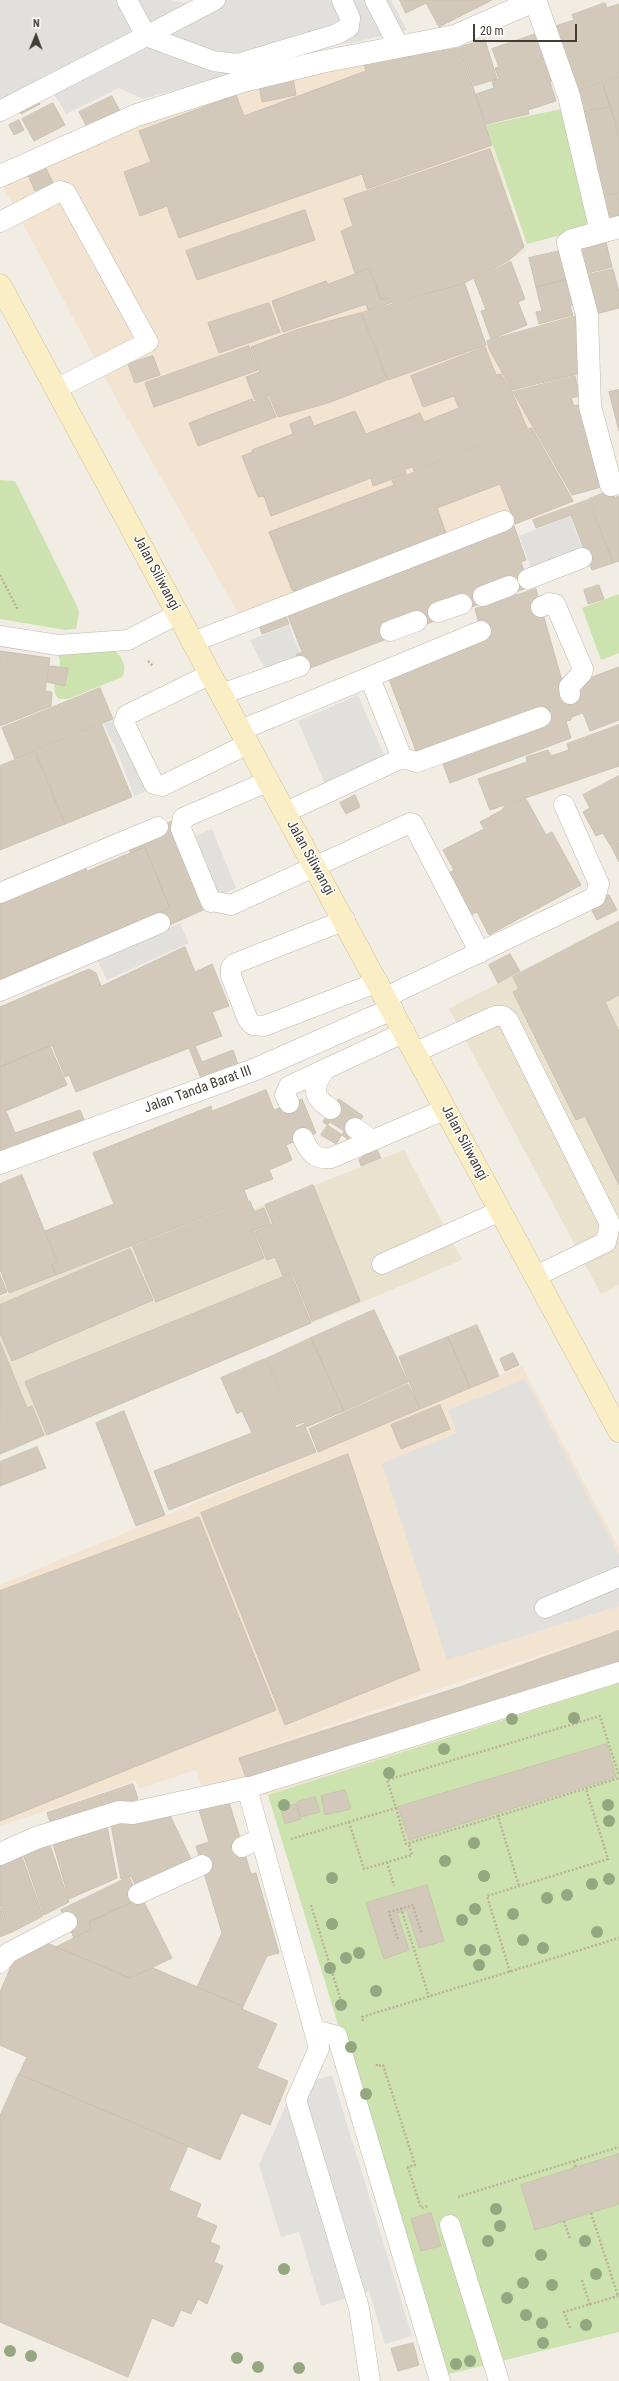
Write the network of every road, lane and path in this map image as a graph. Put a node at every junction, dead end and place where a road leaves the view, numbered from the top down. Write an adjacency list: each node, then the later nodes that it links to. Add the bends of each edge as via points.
1 (127, 0): 8 (lane)
2 (215, 0): 8 (lane)
3 (342, 0): 7 (lane, via 350,18)
4 (366, 0): 7 (lane)
5 (375, 0): 9 (lane)
6 (535, 0): 9 (street, via 455,36); 13 (street, via 569,96 572,114)
7 (349, 28): 8 (lane, via 337,34 237,64 213,61)
8 (146, 36): 10 (lane)
9 (399, 47): 11 (street, via 321,62 221,88 137,115)
10 (0, 111)
11 (0, 176)
12 (0, 222): 15 (lane, via 60,191 66,193 148,342)
13 (610, 230): 16 (street, via 568,243 587,315 590,406 611,485)
14 (0, 285): 15 (main road, Jalan Siliwangi)
15 (56, 389): 26 (main road, Jalan Siliwangi)
16 (619, 483)
17 (504, 520): 31 (lane)
18 (582, 558): 20 (lane)
19 (0, 575): 30 (path, via 18,608)
20 (528, 579)
21 (509, 586): 22 (lane)
22 (483, 596)
23 (462, 604): 25 (lane)
24 (541, 607): 36 (lane, via 549,603 555,604 583,669 569,687)
25 (438, 612)
26 (178, 614): 30 (lane, via 128,640 58,645); 31 (main road, Jalan Siliwangi)
27 (417, 620): 28 (lane)
28 (390, 631)
29 (481, 631): 34 (lane)
30 (8, 637)
31 (193, 642): 33 (main road, Jalan Siliwangi)
32 (300, 666): 35 (lane)
33 (211, 674): 35 (main road, Jalan Siliwangi); 38 (lane, via 125,718 124,722 154,784 162,786)
34 (370, 678): 38 (lane); 39 (lane)
35 (222, 694): 38 (main road, Jalan Siliwangi)
36 (570, 694)
37 (541, 717): 39 (lane, via 417,762)
38 (245, 737): 40 (main road, Jalan Siliwangi)
39 (402, 758): 42 (lane)
40 (269, 781): 42 (main road, Jalan Siliwangi); 44 (lane, via 183,818 181,829 211,902 231,905)
41 (564, 805): 48 (lane, via 599,884 595,897)
42 (286, 812): 44 (main road, Jalan Siliwangi)
43 (158, 827): 45 (lane)
44 (315, 866): 46 (main road, Jalan Siliwangi); 48 (lane, via 407,823 413,824)
45 (0, 892)
46 (344, 920): 50 (main road, Jalan Siliwangi); 50 (lane, via 234,964 231,976 248,1020 253,1025 264,1026)
47 (160, 923): 49 (lane)
48 (480, 953): 50 (lane)
49 (0, 991)
50 (385, 996): 51 (main road, Jalan Siliwangi); 60 (street, Jalan Tanda Barat III, via 256,1068)
51 (405, 1032): 52 (main road, Jalan Siliwangi); 53 (lane)
52 (416, 1052): 55 (main road, Jalan Siliwangi); 63 (lane, via 495,1016 503,1016 508,1020 610,1224 606,1242)
53 (326, 1069): 54 (lane, via 289,1086 285,1095); 56 (lane, via 315,1089 317,1097)
54 (289, 1104)
55 (446, 1108): 59 (lane); 61 (main road, Jalan Siliwangi)
56 (332, 1109)
57 (355, 1128): 59 (lane)
58 (303, 1138): 59 (lane, via 308,1151 323,1159)
59 (372, 1140)
60 (0, 1163)
61 (500, 1211): 62 (lane); 63 (main road, Jalan Siliwangi)
62 (382, 1264)
63 (536, 1276): 64 (main road, Jalan Siliwangi)
64 (619, 1431)
65 (619, 1577): 66 (lane)
66 (545, 1608)
67 (619, 1672): 69 (lane)
68 (619, 1777): 70 (path); 71 (path, via 600,1716 387,1780)
69 (247, 1788): 75 (lane); 79 (street, via 133,1812 119,1812 36,1838)
70 (586, 1789): 72 (path); 83 (path, via 608,1859)
71 (396, 1808): 73 (path); 76 (path, via 406,1844)
72 (498, 1816): 76 (path); 83 (path)
73 (349, 1822): 74 (path); 80 (path, via 364,1869)
74 (291, 1839): 75 (path); 78 (path)
75 (262, 1843): 77 (lane); 96 (lane)
76 (409, 1844): 80 (path, via 412,1855)
77 (242, 1846)
78 (293, 1847)
79 (0, 1854)
80 (387, 1862): 82 (path)
81 (202, 1865): 84 (lane)
82 (394, 1886)
83 (519, 1886): 92 (path, via 487,1896)
84 (138, 1894)
85 (310, 1900): 94 (path)
86 (401, 1908): 88 (path, via 413,1905); 90 (path, via 389,1912); 93 (path)
87 (67, 1922): 91 (lane, via 8,1952)
88 (422, 1932)
89 (619, 1938): 92 (path)
90 (398, 1939)
91 (0, 1963)
92 (510, 1972): 93 (path)
93 (429, 1997): 95 (path, via 362,2017)
94 (345, 2013)
95 (364, 2024)
96 (320, 2032): 111 (lane, via 319,2048 296,2100 359,2308); 112 (lane); 113 (lane, via 336,2036)
97 (375, 2059): 102 (path, via 377,2066 383,2065 412,2158 414,2165 408,2167 421,2208)
98 (619, 2147): 99 (path)
99 (574, 2161): 100 (path); 101 (path)
100 (576, 2168)
101 (452, 2199)
102 (429, 2206)
103 (591, 2213): 108 (path)
104 (564, 2221): 106 (path)
105 (450, 2225): 114 (lane)
106 (570, 2239)
107 (582, 2280): 109 (path)
108 (618, 2296): 109 (path)
109 (590, 2304): 110 (path, via 564,2312)
110 (570, 2328)
111 (370, 2381)
112 (430, 2381)
113 (440, 2381)
114 (499, 2381)

